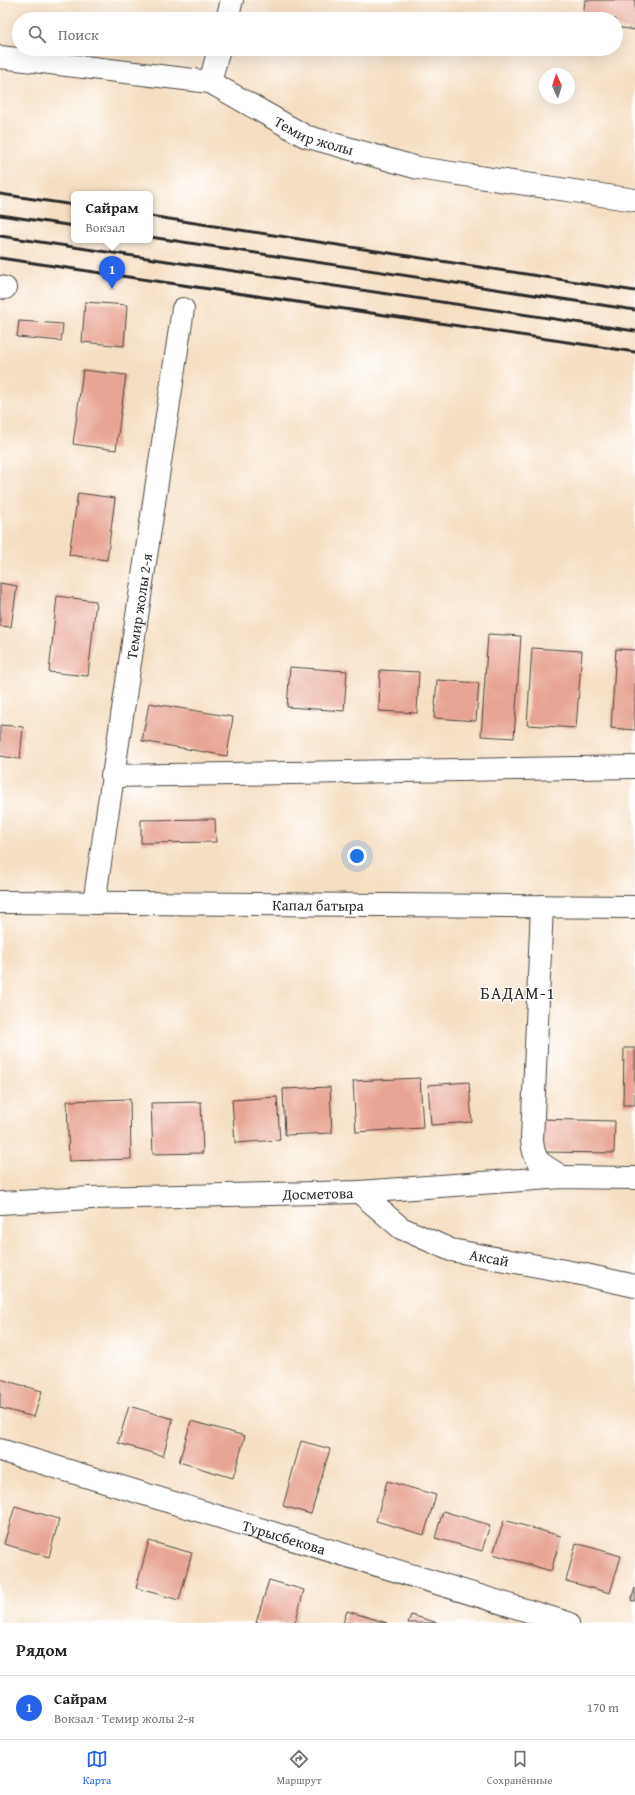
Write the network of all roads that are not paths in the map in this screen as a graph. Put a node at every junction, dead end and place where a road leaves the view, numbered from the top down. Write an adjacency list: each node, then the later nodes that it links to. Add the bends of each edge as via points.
1 (232, 0): 2 (street)
2 (229, 12)
3 (217, 56): 5 (street)
4 (0, 57): 5 (street, Темир жолы)
5 (210, 82): 6 (street, Темир жолы, via 305,136 418,168)
6 (635, 200)
7 (183, 309): 9 (street, Темир жолы 2-я)
8 (635, 767): 9 (street)
9 (112, 776): 11 (street, Темир жолы 2-я)
10 (0, 902): 11 (street, Капал батыра)
11 (94, 903): 12 (street, Капал батыра)
12 (542, 906): 13 (street, Капал батыра); 14 (street, via 532,1140 536,1159)
13 (635, 907)
14 (562, 1176): 15 (street, Досметова); 16 (street, Досметова)
15 (635, 1178)
16 (359, 1192): 17 (street, Досметова); 18 (street, Аксай, via 401,1228 451,1250)
17 (0, 1202)
18 (635, 1286)
19 (0, 1450): 20 (street, Турысбекова)
20 (568, 1623)

